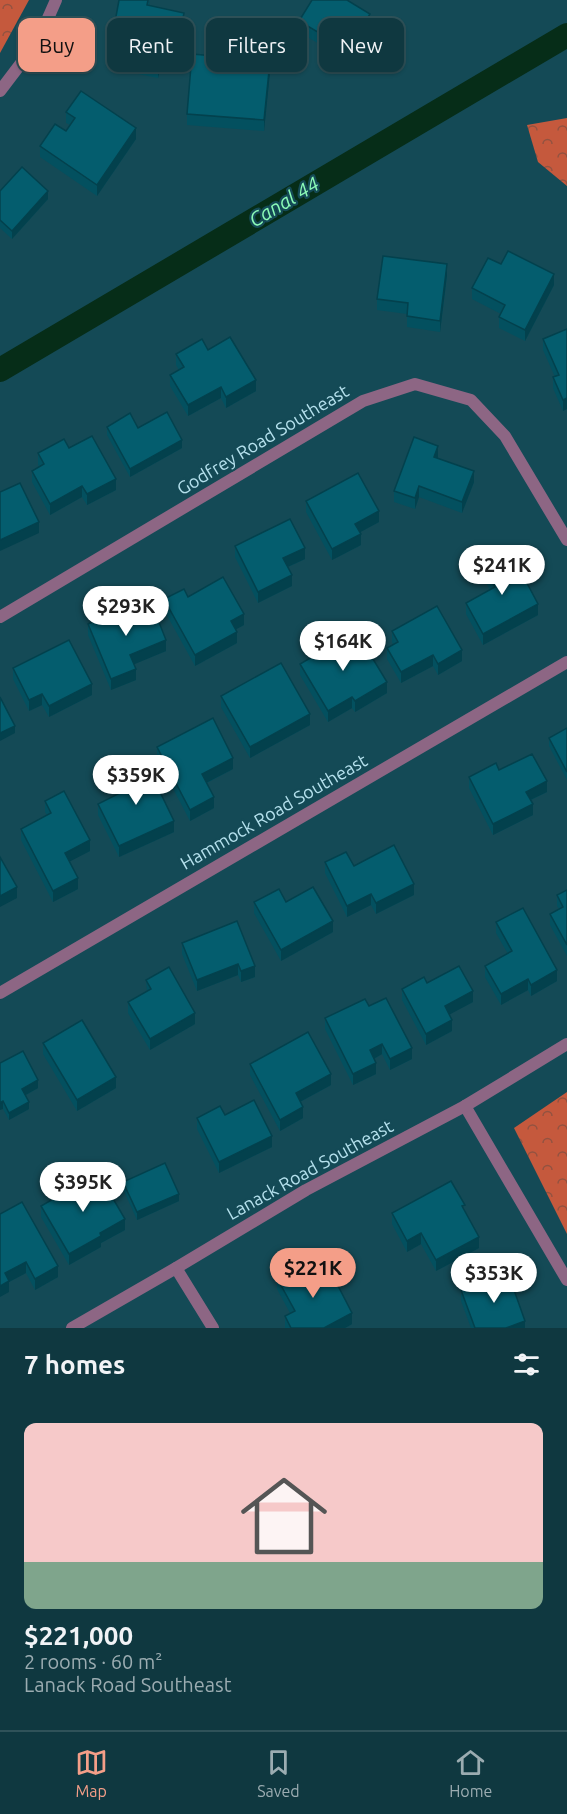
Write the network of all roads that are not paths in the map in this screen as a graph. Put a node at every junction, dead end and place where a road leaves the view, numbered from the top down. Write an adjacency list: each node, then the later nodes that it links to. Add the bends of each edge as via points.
1 (56, 0): 2 (street, via 38,41)
2 (0, 91)
3 (567, 540): 4 (street, Godfrey Road Southeast, via 505,436 471,400 415,384 363,401)
4 (0, 617)
5 (567, 662): 6 (street, Hammock Road Southeast)
6 (0, 993)
7 (567, 1044): 8 (street, Lanack Road Southeast)
8 (465, 1106): 9 (street, Lanack Road Southeast, via 306,1190); 10 (street)
9 (176, 1268): 11 (street, Lanack Road Southeast); 12 (street)
10 (567, 1281)
11 (72, 1328)
12 (213, 1328)

